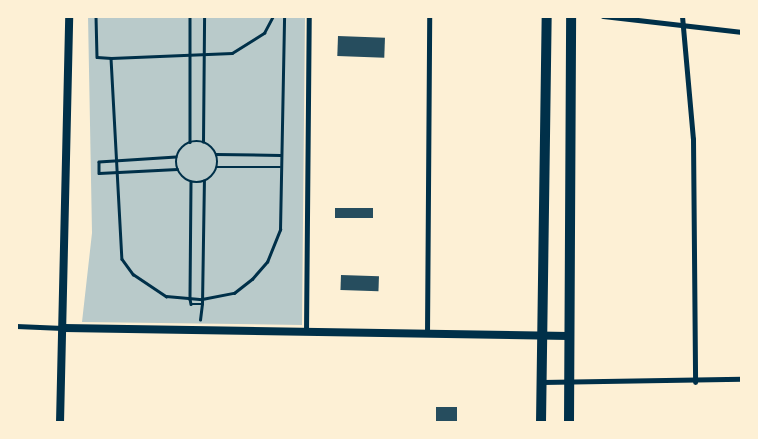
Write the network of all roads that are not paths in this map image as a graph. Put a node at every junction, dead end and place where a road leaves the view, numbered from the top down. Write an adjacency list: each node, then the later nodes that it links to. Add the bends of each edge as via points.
1 (69, 16): 11 (street)
2 (309, 16): 12 (street)
3 (429, 16): 13 (street)
4 (547, 16): 14 (main road)
5 (571, 16): 15 (main road)
6 (603, 16): 8 (street)
7 (682, 16): 8 (street)
8 (680, 25): 9 (street); 19 (street, via 693,139)
9 (741, 31)
10 (16, 326): 11 (street)
11 (64, 328): 12 (street); 20 (street)
12 (306, 332): 13 (street)
13 (427, 334): 14 (street)
14 (540, 336): 15 (street); 18 (main road)
15 (569, 336): 17 (main road)
16 (742, 379): 19 (street)
17 (569, 380): 18 (street); 19 (street); 22 (main road)
18 (541, 382): 21 (main road)
19 (695, 382)
20 (60, 423)
21 (541, 423)
22 (569, 423)

